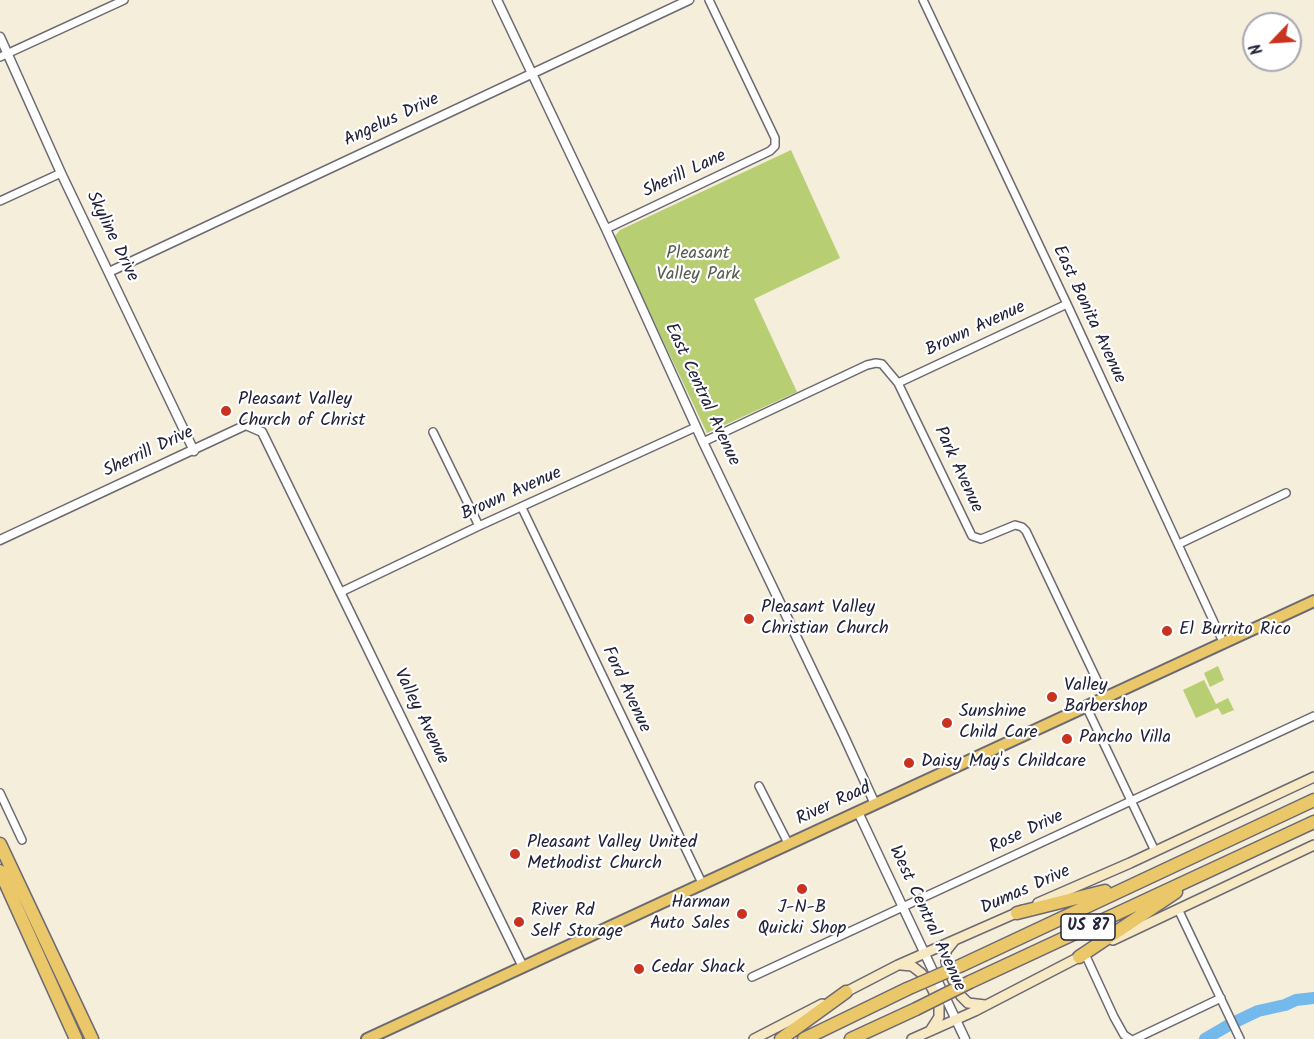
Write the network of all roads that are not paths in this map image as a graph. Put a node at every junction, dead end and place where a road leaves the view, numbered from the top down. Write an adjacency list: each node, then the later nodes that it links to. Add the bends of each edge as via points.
1 (124, 0): 7 (street)
2 (497, 0): 8 (street, East Central Avenue)
3 (689, 0): 8 (street, Angelus Drive)
4 (709, 0): 11 (street, Sherill Lane, via 775,138 775,146)
5 (922, 0): 13 (street, East Bonita Avenue)
6 (0, 37): 7 (street, Skyline Drive)
7 (4, 56): 9 (street, Skyline Drive)
8 (531, 74): 11 (street, East Central Avenue); 12 (street, Angelus Drive)
9 (61, 173): 10 (street); 12 (street, Skyline Drive)
10 (0, 201)
11 (606, 229): 15 (street, East Central Avenue)
12 (109, 272): 18 (street, Skyline Drive)
13 (1067, 304): 14 (street, Brown Avenue); 24 (street, East Bonita Avenue)
14 (898, 384): 17 (street, Park Avenue, via 880,363 867,365); 28 (street, Park Avenue, via 972,536 981,539 1017,525 1026,531)
15 (696, 426): 17 (street, East Central Avenue); 21 (street, Brown Avenue)
16 (433, 432): 22 (street)
17 (704, 442): 36 (street, East Central Avenue)
18 (194, 451): 19 (street, Sherrill Drive, via 246,425 262,432); 23 (street, Sherrill Drive)
19 (286, 481): 25 (street, Valley Avenue)
20 (1287, 493): 24 (street)
21 (522, 508): 22 (street, Brown Avenue); 48 (street, Ford Avenue)
22 (478, 526): 25 (street, Brown Avenue)
23 (0, 540)
24 (1179, 544): 27 (street, East Bonita Avenue)
25 (341, 592): 56 (street, Valley Avenue)
26 (1314, 601): 27 (main road, River Road)
27 (1224, 644): 28 (main road, River Road)
28 (1106, 697): 29 (main road, River Road)
29 (1086, 706): 35 (street); 36 (main road, River Road)
30 (1314, 716): 35 (street, Rose Drive)
31 (1314, 777): 43 (main road, Dumas Drive)
32 (759, 786): 41 (street)
33 (0, 793): 39 (street)
34 (1314, 800): 45 (highway, US 87)
35 (1131, 801): 43 (street); 49 (street, Rose Drive)
36 (874, 804): 37 (main road, River Road)
37 (858, 812): 41 (main road, River Road); 49 (street, West Central Avenue)
38 (1314, 822): 47 (highway, US 87)
39 (22, 840)
40 (0, 844): 44 (highway)
41 (789, 845): 48 (main road, River Road)
42 (1314, 845): 50 (main road)
43 (1155, 851): 51 (main road, Dumas Drive)
44 (3, 858): 65 (highway)
45 (1168, 867): 51 (highway, via 1097,894); 68 (highway, US 87, bridge)
46 (0, 871): 64 (highway)
47 (1206, 872): 54 (highway); 69 (highway, US 87, bridge)
48 (703, 885): 56 (main road, River Road)
49 (903, 907): 53 (street, West Central Avenue); 57 (street, Rose Drive)
50 (1178, 909): 54 (main road); 59 (street)
51 (1017, 913): 52 (main road, Dumas Drive)
52 (955, 940): 53 (main road, Dumas Drive); 60 (main road, via 946,951 951,976 968,1003)
53 (924, 953): 55 (main road, Dumas Drive); 61 (street, West Central Avenue)
54 (1082, 955): 60 (main road); 72 (street, via 1124,1035)
55 (898, 965): 58 (main road, Dumas Drive); 62 (main road, via 912,966 932,988 939,1017)
56 (523, 967): 63 (main road, River Road)
57 (752, 977)
58 (846, 992): 66 (main road, Dumas Drive); 67 (highway)
59 (1221, 999): 73 (street); 74 (street)
60 (985, 1005): 61 (main road)
61 (956, 1020): 62 (main road); 71 (street, West Central Avenue)
62 (930, 1030): 70 (main road)
63 (374, 1038)
64 (76, 1039)
65 (92, 1039)
66 (754, 1039)
67 (781, 1039)
68 (804, 1039)
69 (851, 1039)
70 (912, 1039)
71 (965, 1039)
72 (1130, 1039)
73 (1135, 1039)
74 (1240, 1039)

